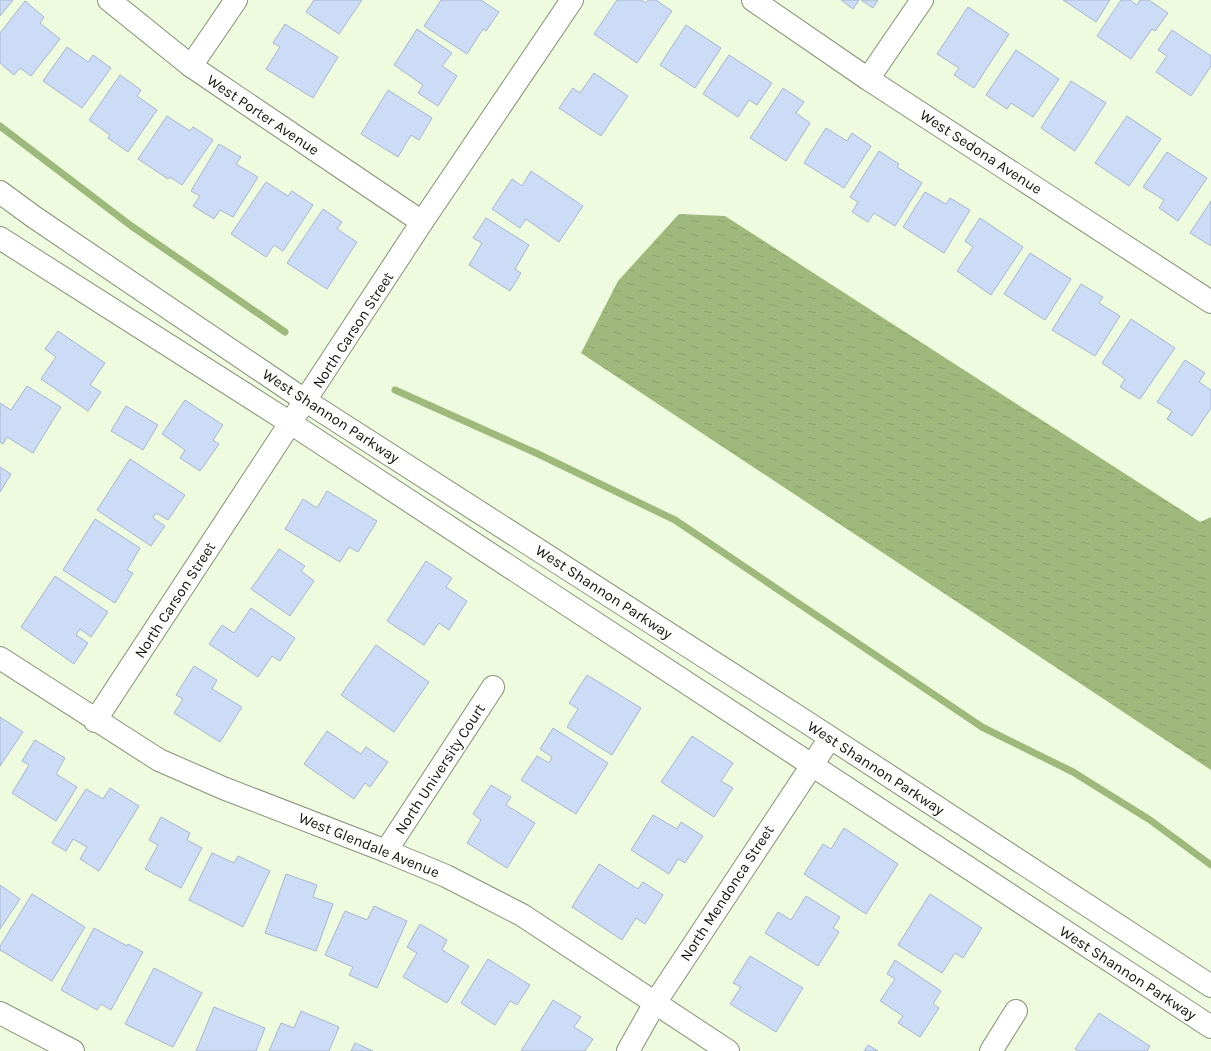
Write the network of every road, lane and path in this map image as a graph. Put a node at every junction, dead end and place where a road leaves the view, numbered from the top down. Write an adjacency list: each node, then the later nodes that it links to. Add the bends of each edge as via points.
1 (110, 0): 6 (street, West Porter Avenue)
2 (236, 0): 6 (street)
3 (572, 0): 9 (street, North Carson Street)
4 (753, 0): 7 (street, West Sedona Avenue)
5 (922, 0): 7 (street)
6 (191, 66): 9 (street, West Porter Avenue)
7 (868, 79): 11 (street, West Sedona Avenue)
8 (0, 192): 12 (street, West Shannon Parkway)
9 (422, 222): 12 (street, North Carson Street)
10 (0, 238): 13 (street, West Shannon Parkway)
11 (1211, 302)
12 (306, 401): 13 (street, North Carson Street); 17 (street, West Shannon Parkway)
13 (292, 424): 16 (street, North Carson Street); 18 (street, West Shannon Parkway)
14 (0, 658): 16 (street, West Glendale Avenue)
15 (493, 687): 19 (street, North University Court)
16 (96, 720): 19 (street, West Glendale Avenue, via 159,760 223,788)
17 (830, 738): 18 (street, North Mendonca Street); 20 (street, West Shannon Parkway)
18 (812, 766): 21 (street, North Mendonca Street); 24 (street, West Shannon Parkway)
19 (386, 851): 21 (street, West Glendale Avenue, via 446,876 522,915)
20 (1211, 986)
21 (655, 1003): 26 (street, North Mendonca Street); 27 (street, West Glendale Avenue)
22 (1016, 1011): 28 (street)
23 (0, 1013): 25 (street)
24 (1211, 1027)
25 (73, 1051)
26 (628, 1051)
27 (728, 1051)
28 (991, 1051)

